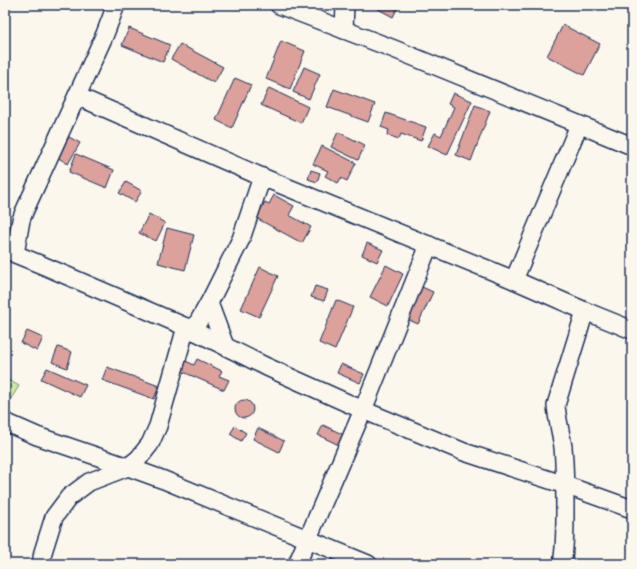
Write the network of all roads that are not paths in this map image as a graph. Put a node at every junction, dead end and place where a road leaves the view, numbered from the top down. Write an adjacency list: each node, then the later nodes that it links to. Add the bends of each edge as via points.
1 (116, 5): 5 (street)
2 (345, 5): 4 (street)
3 (282, 6): 4 (street)
4 (344, 30): 6 (street)
5 (77, 96): 8 (street); 10 (street, via 24,212)
6 (579, 125): 7 (street); 11 (street)
7 (632, 146)
8 (262, 177): 9 (street); 12 (street, via 241,239)
9 (429, 245): 11 (street); 17 (street)
10 (10, 254): 14 (street, via 42,265)
11 (514, 280): 13 (street)
12 (209, 303): 14 (street); 16 (street)
13 (585, 311): 15 (street); 20 (street, via 556,405)
14 (190, 329): 16 (street); 19 (street, via 150,444)
15 (632, 330)
16 (225, 346): 17 (street)
17 (363, 410): 20 (street, via 464,452); 22 (street)
18 (5, 422): 19 (street, via 37,436)
19 (128, 467): 22 (street); 23 (street, via 89,482 70,497 54,517)
20 (565, 485): 21 (street); 26 (street)
21 (632, 509)
22 (307, 540): 24 (street); 25 (street)
23 (41, 564)
24 (297, 564)
25 (368, 564)
26 (562, 564)

